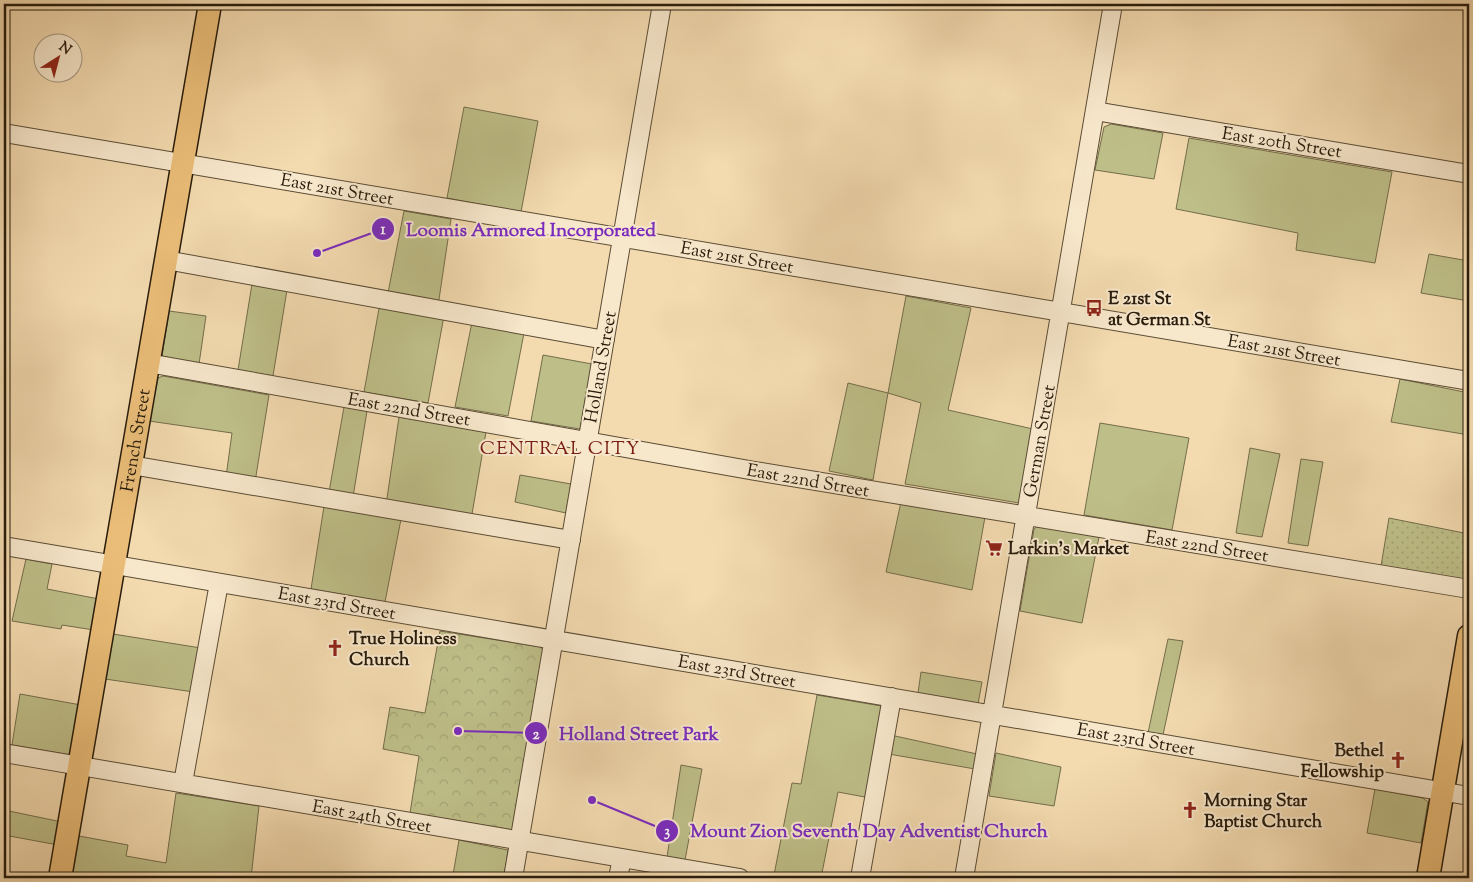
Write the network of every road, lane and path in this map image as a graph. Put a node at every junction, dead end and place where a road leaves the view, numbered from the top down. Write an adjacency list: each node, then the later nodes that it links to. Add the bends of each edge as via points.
1 (210, 4): 6 (main road, French Street)
2 (662, 4): 8 (street, Holland Street)
3 (1113, 4): 4 (street, German Street)
4 (1095, 111): 7 (street, East 20th Street); 10 (street, German Street)
5 (4, 132): 6 (street, East 21st Street)
6 (182, 163): 8 (street, East 21st Street); 9 (main road, French Street)
7 (1469, 174)
8 (622, 238): 10 (street, East 21st Street); 11 (street, Holland Street)
9 (166, 260): 11 (street); 12 (main road, French Street)
10 (1061, 312): 13 (street, East 21st Street); 16 (street, German Street)
11 (605, 340): 14 (street, Holland Street)
12 (148, 363): 14 (street, East 22nd Street); 15 (main road, French Street)
13 (1469, 381)
14 (588, 442): 16 (street, East 22nd Street); 17 (street, Holland Street)
15 (131, 465): 17 (street); 19 (main road, French Street)
16 (1026, 517): 21 (street, East 22nd Street); 25 (street, German Street)
17 (571, 540): 23 (street, Holland Street)
18 (4, 546): 19 (street, East 23rd Street)
19 (114, 564): 20 (street, East 23rd Street); 27 (main road, French Street)
20 (219, 583): 23 (street, East 23rd Street); 28 (street)
21 (1469, 589)
22 (1469, 636): 29 (main road)
23 (554, 640): 24 (street, East 23rd Street); 31 (street, Holland Street)
24 (892, 697): 25 (street, East 23rd Street); 37 (street)
25 (992, 714): 29 (street, East 23rd Street); 38 (street, German Street)
26 (4, 753): 27 (street, East 24th Street)
27 (80, 766): 28 (street, East 24th Street); 33 (main road, French Street)
28 (183, 783): 31 (street, East 24th Street)
29 (1443, 791): 30 (street, East 23rd Street); 39 (main road)
30 (1469, 796)
31 (520, 841): 32 (street, East 24th Street); 34 (street, Holland Street)
32 (622, 858): 35 (street); 36 (street, East 24th Street)
33 (60, 878)
34 (513, 878)
35 (618, 878)
36 (740, 878)
37 (860, 878)
38 (964, 878)
39 (1428, 878)

